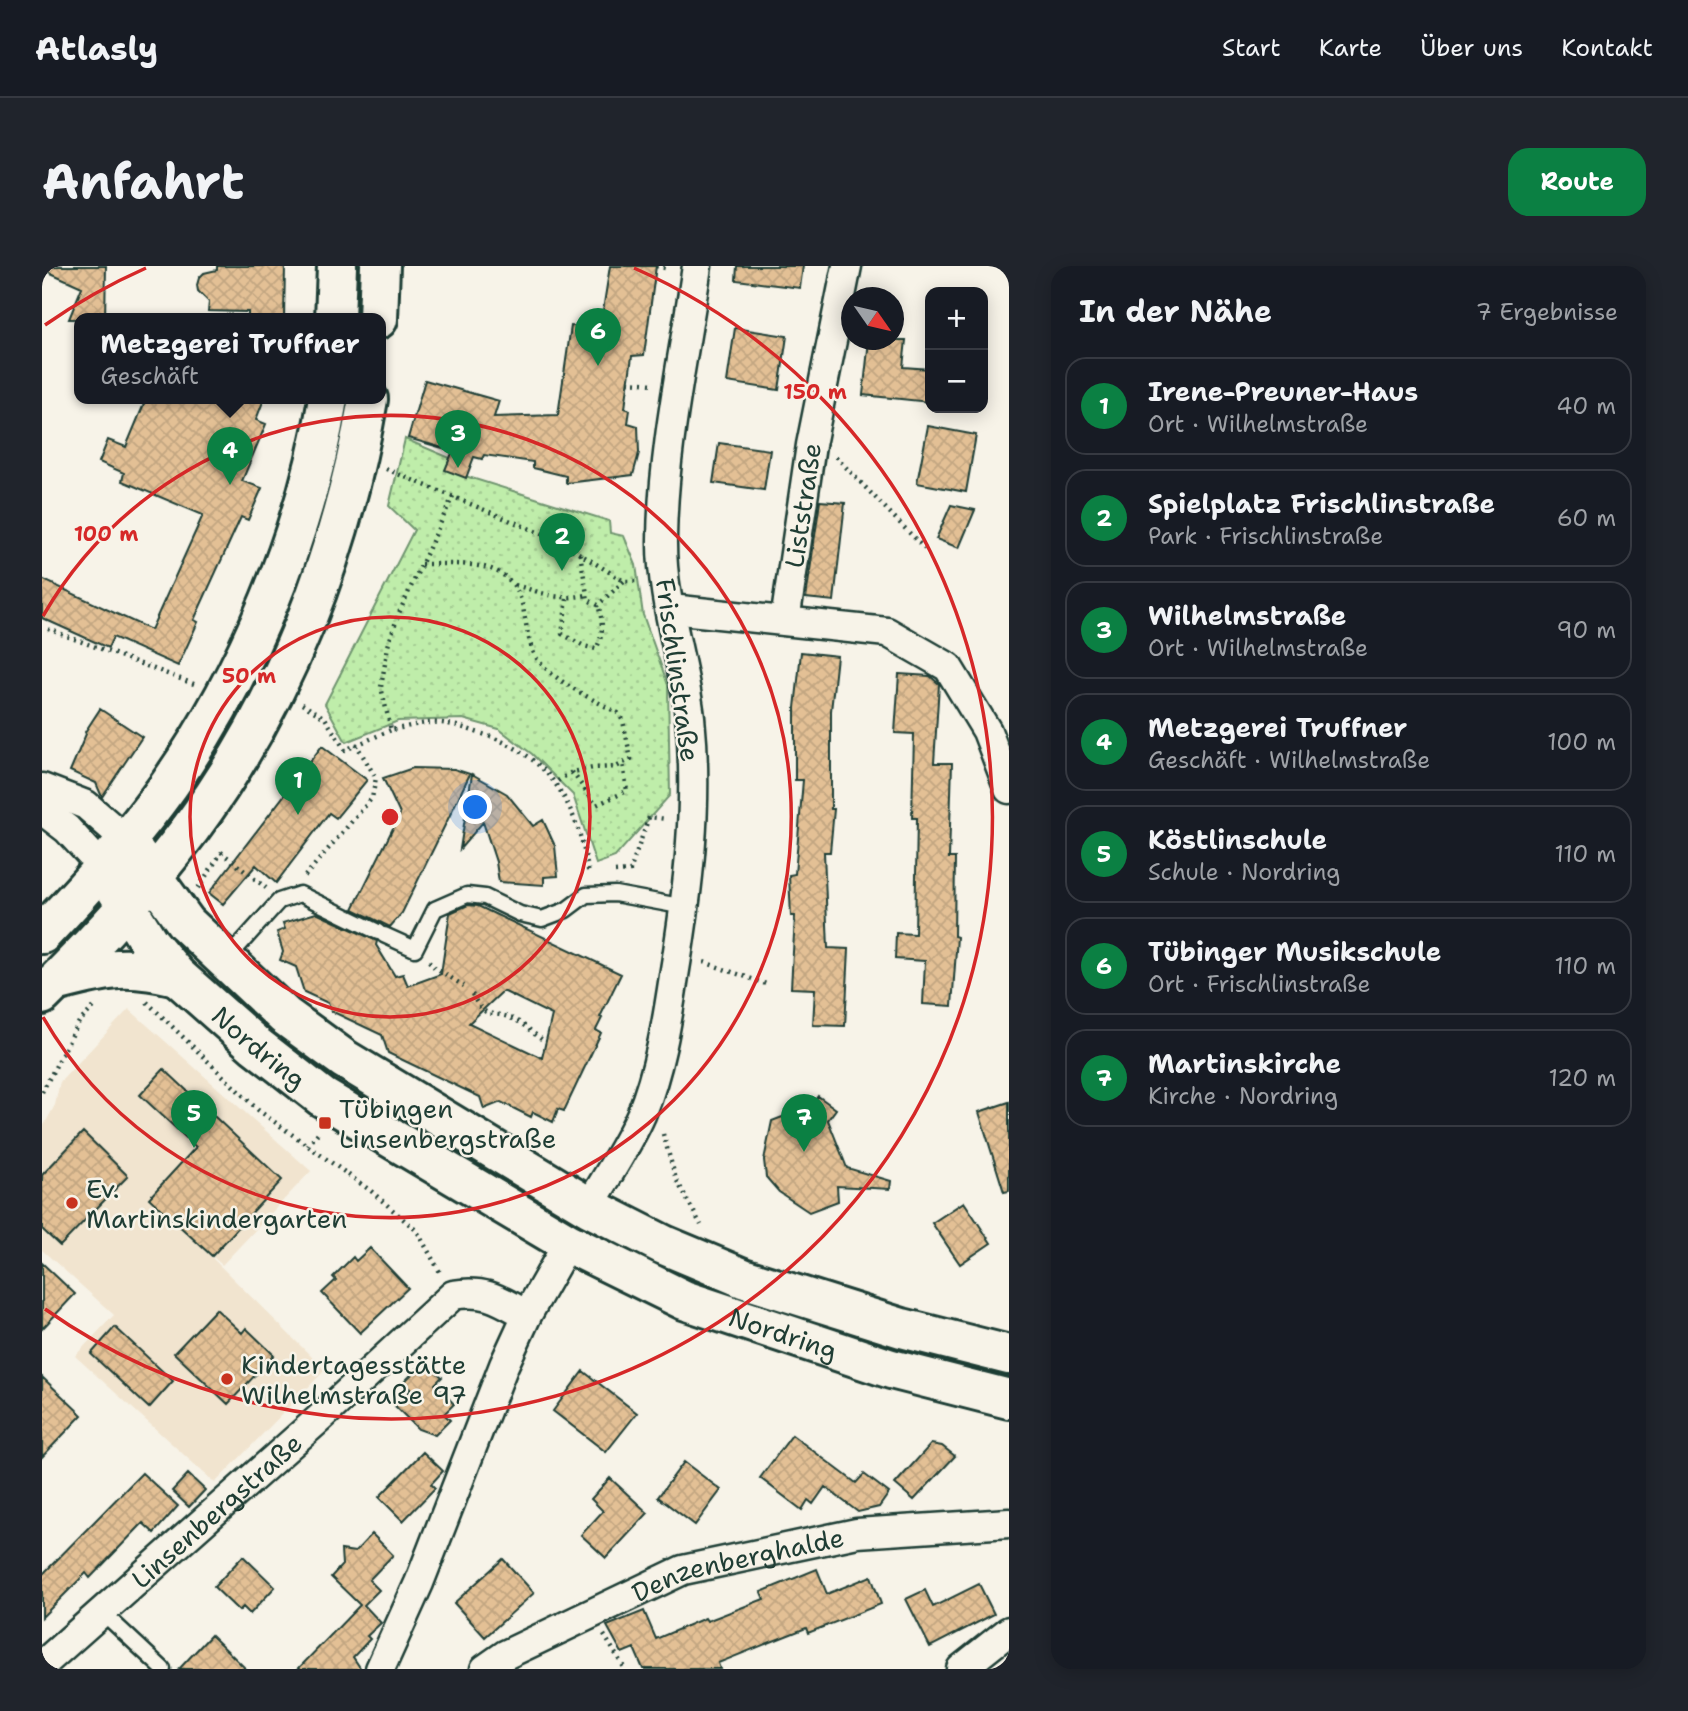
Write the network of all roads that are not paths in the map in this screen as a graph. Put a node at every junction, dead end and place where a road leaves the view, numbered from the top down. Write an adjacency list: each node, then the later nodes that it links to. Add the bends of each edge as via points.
1 (337, 266): 5 (street)
2 (380, 266): 6 (street)
3 (697, 266): 9 (street, Frischlinstraße, via 665,486 662,541)
4 (847, 266): 10 (street, Liststraße, via 814,434)
5 (335, 313)
6 (378, 313)
7 (327, 404): 14 (street, via 307,491 280,571 225,695 170,783)
8 (367, 404): 15 (street, via 338,531 275,689 230,770)
9 (671, 608): 10 (street); 17 (street, Frischlinstraße, via 690,716 693,773)
10 (785, 621): 12 (street, via 887,632 948,667 987,731)
11 (42, 788): 14 (street, via 86,806)
12 (1009, 789)
13 (42, 810): 14 (street, via 75,836)
14 (115, 854): 15 (street, Nordring); 16 (street, Nordring); 18 (street)
15 (153, 875): 16 (street); 19 (street, Nordring, via 186,923)
16 (126, 906): 20 (street, Nordring); 21 (street)
17 (685, 907): 19 (lane, via 615,894 586,895 566,910 542,919 485,897 467,895 435,909 415,949 300,894 279,901); 22 (street, Frischlinstraße, via 655,1073 641,1116)
18 (42, 934)
19 (225, 961): 22 (street, Nordring, via 285,1016 344,1059)
20 (177, 976): 21 (street, via 115,968); 23 (street, Nordring, via 322,1097)
21 (48, 989)
22 (589, 1207): 23 (street); 25 (street, Nordring, via 743,1278 902,1328)
23 (568, 1243): 24 (street); 26 (street, Nordring, via 684,1300 891,1369)
24 (527, 1315): 28 (street, Linsenbergstraße, via 495,1297 472,1292 453,1295); 32 (street)
25 (1009, 1355)
26 (1009, 1399)
27 (1009, 1523): 33 (street, Denzenberghalde, via 857,1533 683,1570 505,1655)
28 (102, 1612): 30 (street, Linsenbergstraße); 31 (lane)
29 (1009, 1631): 34 (street)
30 (42, 1665)
31 (163, 1669)
32 (380, 1669)
33 (485, 1669)
34 (961, 1669)

